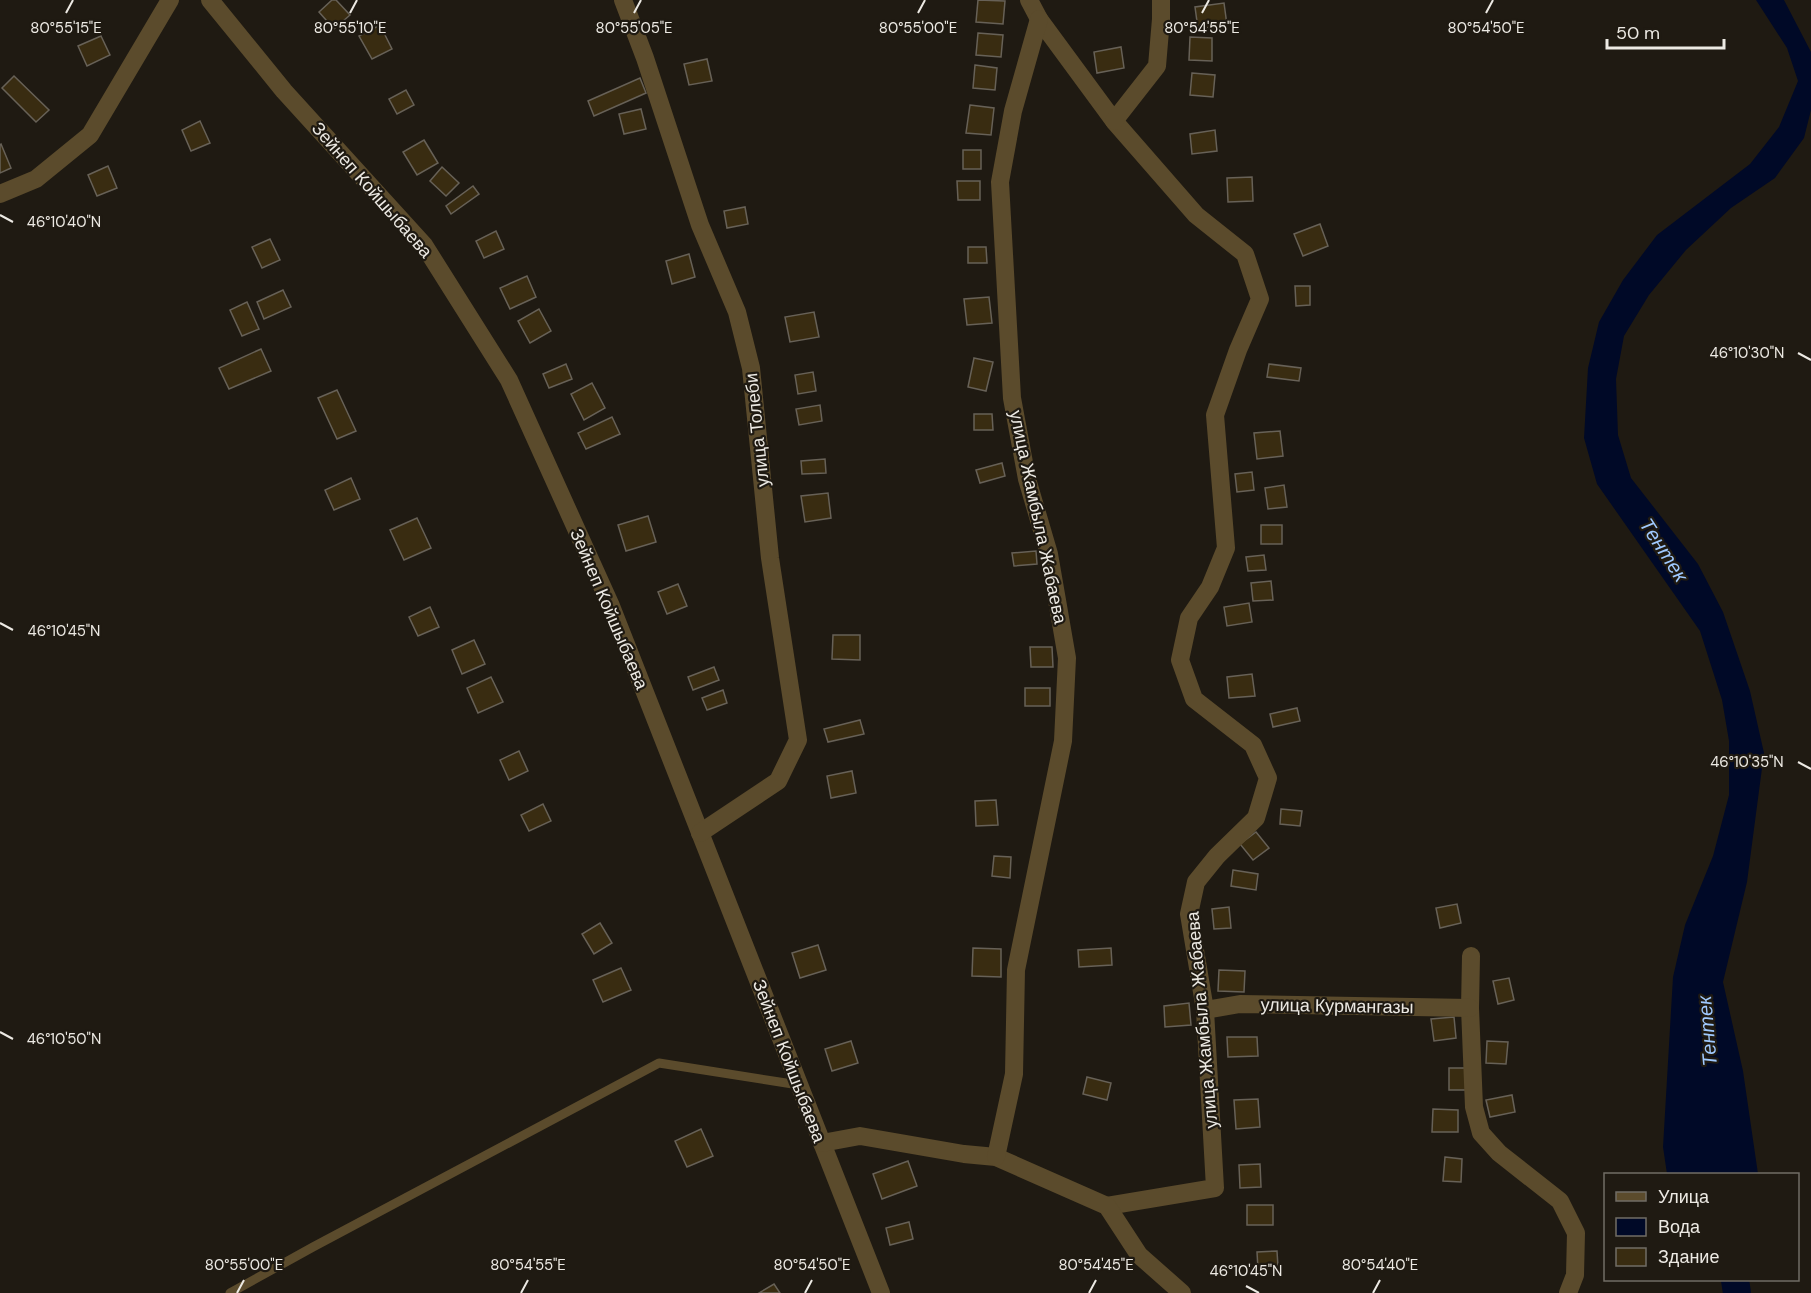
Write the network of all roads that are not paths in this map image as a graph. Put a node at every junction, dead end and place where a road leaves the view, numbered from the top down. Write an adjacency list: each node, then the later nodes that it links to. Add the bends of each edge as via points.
1 (170, 0): 8 (street, via 90,135 36,179)
2 (210, 0): 9 (street, Зейнеп Койшыбаева, via 284,91 424,245 509,380 610,606)
3 (623, 0): 9 (street, улица Толеби, via 700,225 737,312 751,368 770,558 798,740 778,781)
4 (1029, 0): 6 (street, улица Жамбыла Жабаева)
5 (1161, 0): 7 (street, via 1157,66)
6 (1039, 19): 7 (street, улица Жамбыла Жабаева); 15 (street, улица Жамбыла Жабаева, via 1013,111 1000,182 1012,398 1027,479 1049,554 1067,658 1063,741 1016,970 1014,1074)
7 (1114, 121): 12 (street, улица Жамбыла Жабаева, via 1196,215 1245,254 1260,298 1215,415 1226,548 1210,587 1189,618 1180,660 1194,699 1253,745 1268,777 1256,818 1196,882 1189,914)
8 (0, 194)
9 (700, 833): 13 (street, Зейнеп Койшыбаева)
10 (1471, 956): 11 (street)
11 (1470, 1008): 12 (street, улица Курмангазы, via 1240,1004); 20 (street, via 1474,1107 1481,1133 1499,1153 1560,1201 1576,1233 1575,1275)
12 (1205, 1010): 16 (street, улица Жамбыла Жабаева, via 1215,1188)
13 (799, 1085): 14 (street, Зейнеп Койшыбаева); 17 (lane, via 659,1063)
14 (822, 1143): 15 (street, via 860,1136); 18 (street, Зейнеп Койшыбаева)
15 (996, 1157): 16 (street)
16 (1107, 1206): 19 (street, via 1139,1255)
17 (230, 1293)
18 (881, 1293)
19 (1182, 1293)
20 (1568, 1293)

